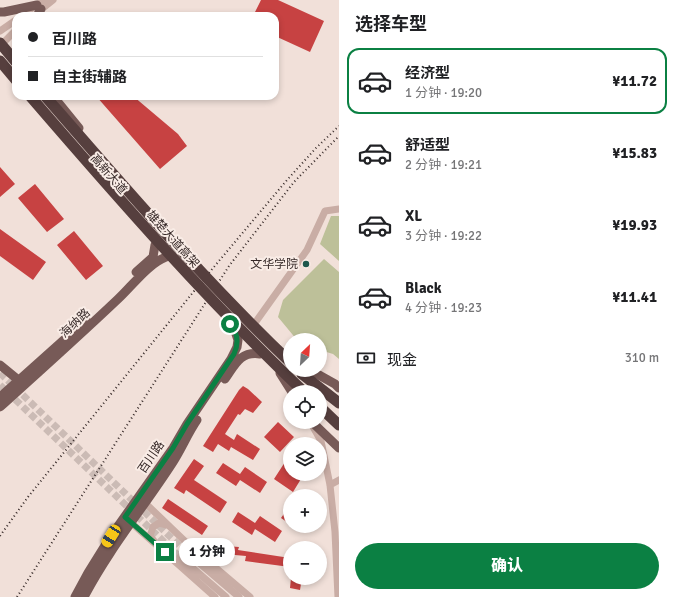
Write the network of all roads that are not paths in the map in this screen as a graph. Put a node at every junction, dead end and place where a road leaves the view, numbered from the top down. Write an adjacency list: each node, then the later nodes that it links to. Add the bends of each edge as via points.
1 (53, 0): 2 (street)
2 (40, 7): 3 (main road); 4 (street)
3 (0, 12)
4 (29, 12)
5 (12, 23): 6 (street)
6 (0, 31)
7 (12, 33): 8 (street)
8 (1, 42): 9 (main road); 10 (highway, bridge)
9 (12, 52)
10 (12, 57)
11 (0, 61): 13 (highway)
12 (0, 67): 14 (main road)
13 (12, 75)
14 (12, 80)
15 (28, 100): 20 (main road, 高新大道)
16 (33, 100): 39 (highway, 雄楚大道高架, bridge, via 178,264)
17 (48, 100): 30 (highway, 雄楚大道高架, bridge, via 175,243)
18 (57, 100): 19 (main road, 高新大道)
19 (87, 140): 20 (main road, via 78,136 73,137); 23 (main road, 高新大道)
20 (74, 152): 22 (main road, 高新大道)
21 (339, 209): 27 (street, via 325,211 307,250)
22 (155, 245): 24 (main road, 高新大道); 36 (main road, 海纳路, via 152,257)
23 (189, 254)
24 (166, 257): 25 (main road, 高新大道); 36 (main road, 海纳路, via 139,277 120,298)
25 (175, 268)
26 (243, 310): 27 (main road)
27 (255, 323): 28 (main road)
28 (283, 351)
29 (260, 354): 32 (main road); 52 (main road, 百川路, via 246,354 239,359 192,428 174,461); 52 (main road, 百川路, via 232,326 238,340 234,354)
30 (283, 355)
31 (0, 365): 36 (main road)
32 (280, 373): 37 (main road); 38 (main road)
33 (309, 377): 43 (highway, bridge)
34 (310, 377): 42 (highway, bridge)
35 (318, 377): 40 (main road)
36 (22, 382): 41 (main road, 海纳路)
37 (288, 385)
38 (292, 385)
39 (297, 385)
40 (339, 388)
41 (1, 401)
42 (339, 404)
43 (339, 409)
44 (327, 414): 46 (highway)
45 (327, 417): 46 (main road)
46 (338, 426)
47 (315, 429): 51 (street, via 321,441)
48 (319, 429): 49 (main road)
49 (339, 448)
50 (339, 480): 51 (street)
51 (330, 485): 64 (street, via 336,532)
52 (142, 500): 53 (main road, 百川路); 54 (street)
53 (128, 520): 55 (street); 58 (main road, 百川路, via 88,573); 59 (main road, 百川路)
54 (168, 526): 55 (street, via 159,523 152,527 150,536); 63 (street)
55 (155, 543): 60 (street)
56 (185, 551): 62 (street)
57 (180, 557): 61 (street)
58 (75, 597)
59 (84, 597)
60 (215, 597)
61 (226, 597)
62 (239, 597)
63 (250, 597)
64 (338, 597)

